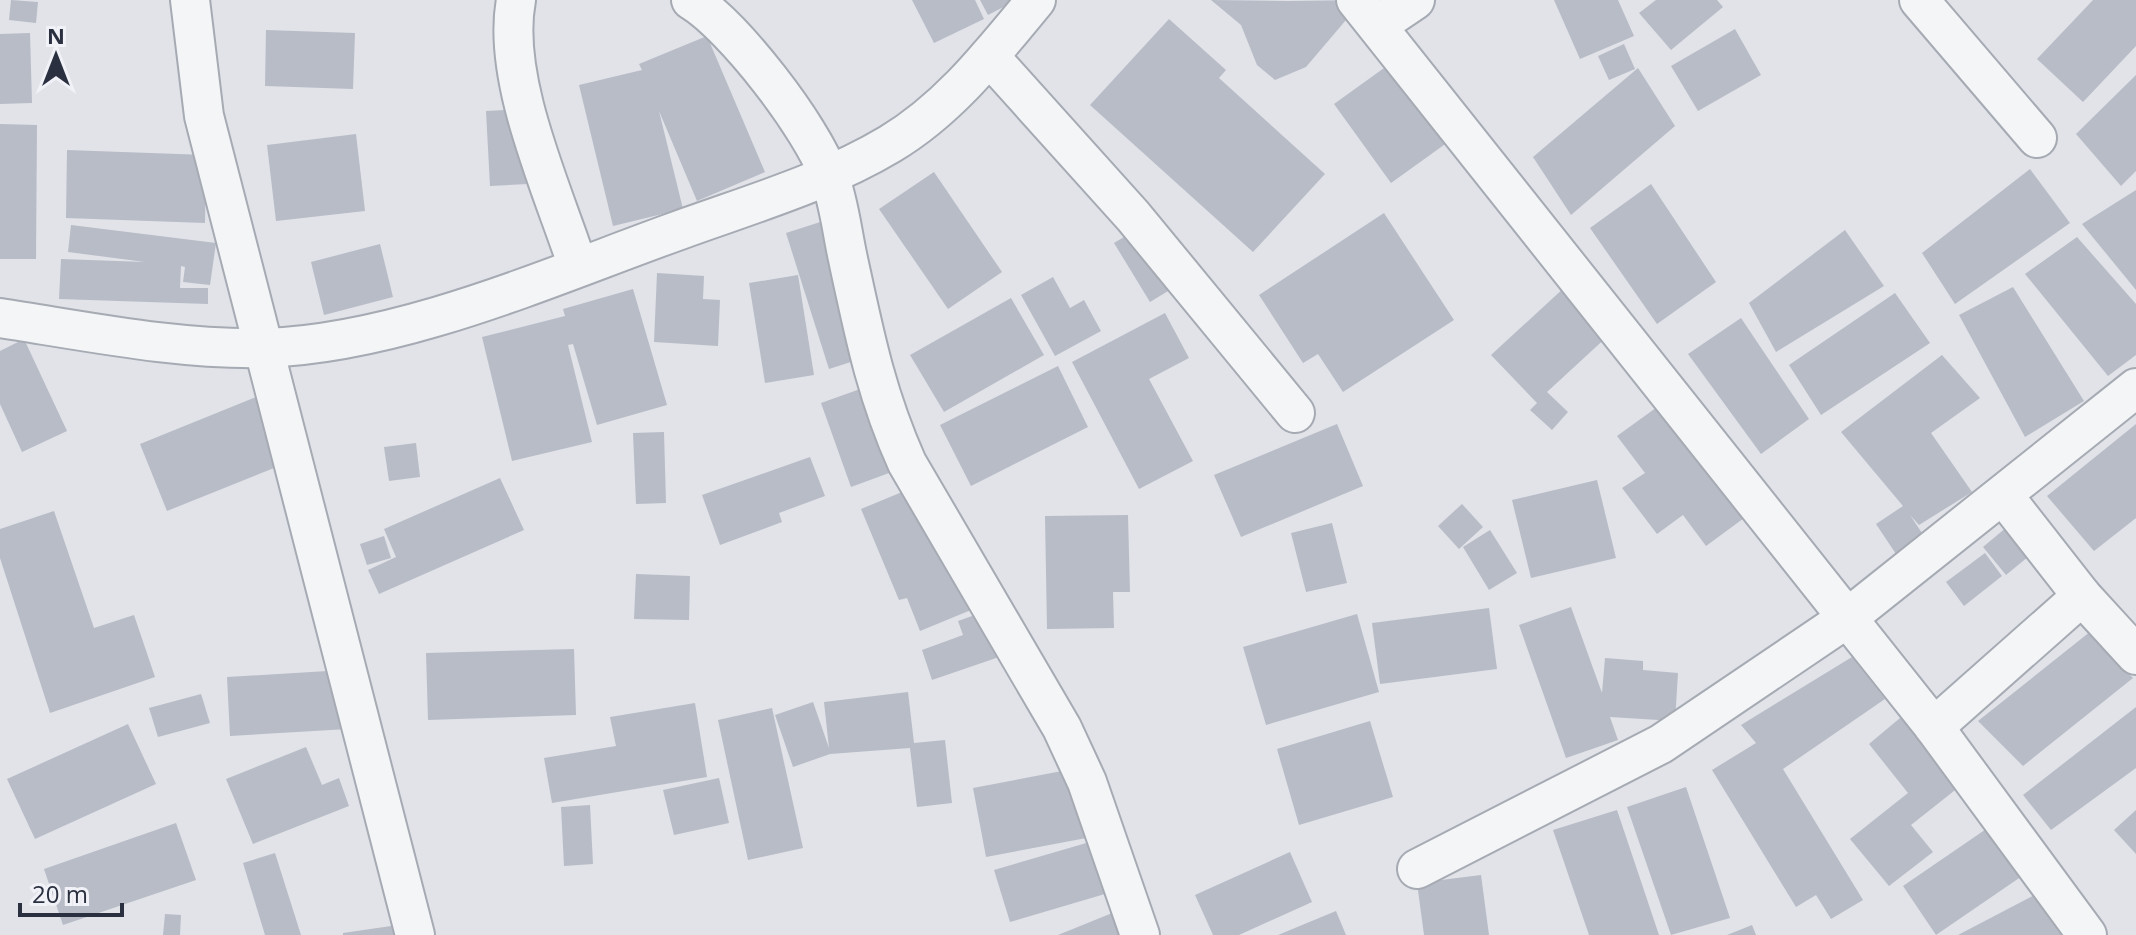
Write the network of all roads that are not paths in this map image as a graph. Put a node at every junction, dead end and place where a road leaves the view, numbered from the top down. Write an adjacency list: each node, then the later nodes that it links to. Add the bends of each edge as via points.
1 (190, 0): 13 (street, via 204,116)
2 (516, 0): 11 (street, via 511,29 522,96)
3 (691, 0): 10 (street, via 745,48 793,113)
4 (1036, 0): 8 (street)
5 (1415, 0): 7 (street)
6 (1919, 0): 9 (street)
7 (1367, 13): 18 (street)
8 (989, 56): 10 (street, via 941,108 890,144); 15 (street, via 1133,216)
9 (2037, 138)
10 (829, 175): 11 (street); 23 (street, via 874,382 887,419 907,463 1062,728 1087,782)
11 (578, 267): 13 (street, via 456,311 342,338)
12 (0, 318): 13 (street, via 150,340)
13 (265, 348): 22 (street)
14 (2136, 388): 16 (street)
15 (1295, 413)
16 (2003, 495): 17 (street); 18 (street)
17 (2082, 596): 19 (street); 20 (street)
18 (1846, 619): 20 (street); 21 (street, via 1661,744)
19 (2136, 655)
20 (1934, 727): 24 (street)
21 (1417, 869)
22 (415, 935)
23 (1140, 935)
24 (2087, 935)

